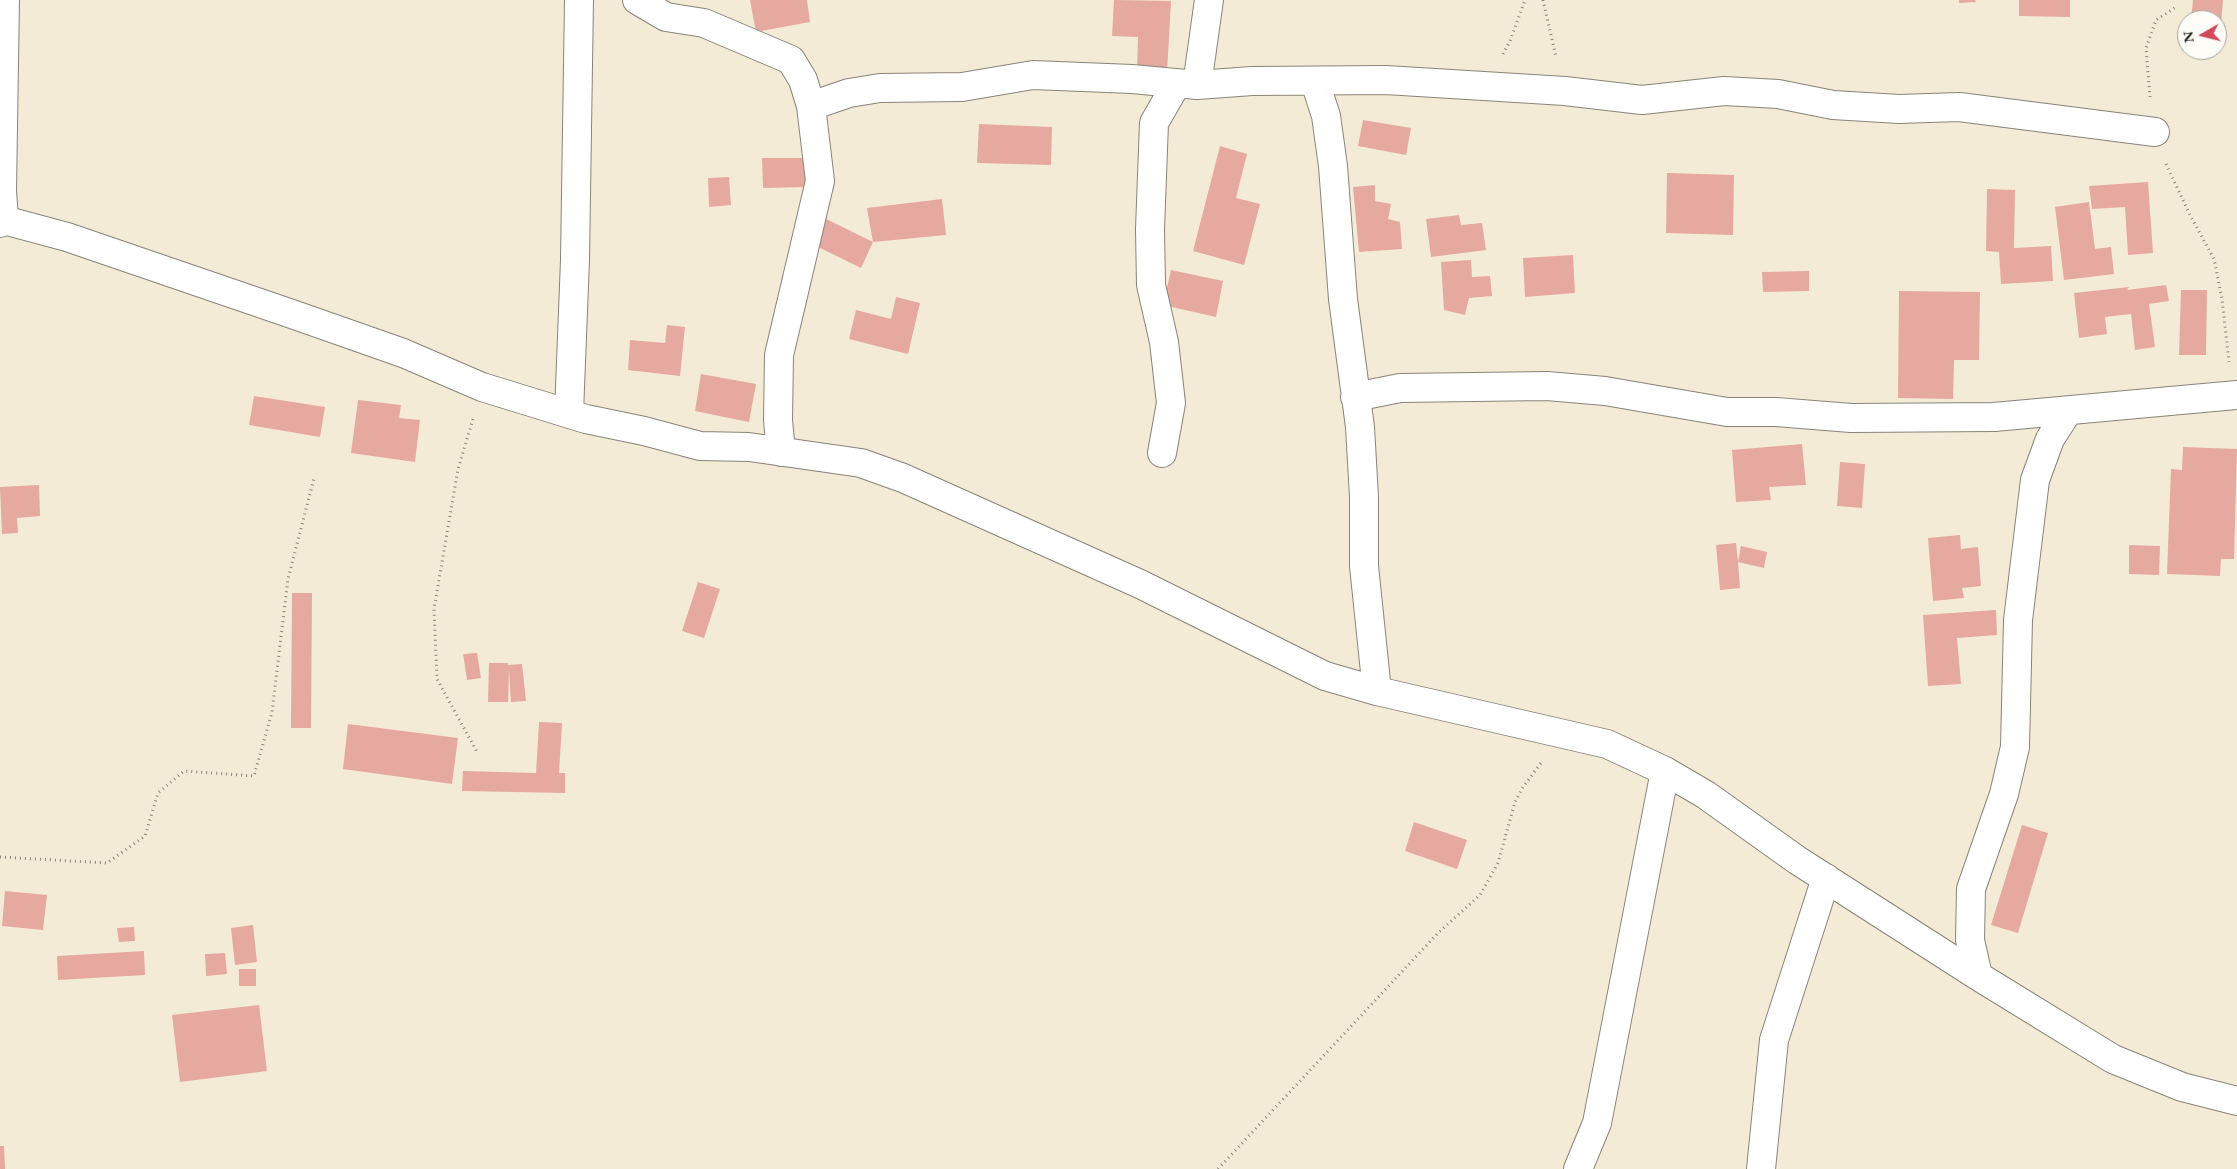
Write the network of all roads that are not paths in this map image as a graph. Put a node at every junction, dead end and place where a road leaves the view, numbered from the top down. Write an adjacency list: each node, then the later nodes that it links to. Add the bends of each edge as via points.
1 (5, 0): 9 (street)
2 (579, 0): 13 (street)
3 (637, 0): 7 (street, via 666,17 704,23 791,60 803,80)
4 (1209, 0): 6 (street)
5 (1315, 82): 6 (street); 8 (street, via 1386,80 1565,91 1642,100 1724,90 1778,94 1833,105 1899,109 1959,107); 11 (street, via 1326,116 1333,166 1343,300)
6 (1187, 84): 7 (street, via 1033,75 962,87 872,89); 15 (street, via 1154,123 1151,285 1164,342 1171,403)
7 (811, 106): 14 (street, via 820,182 779,355)
8 (2155, 132)
9 (1, 220): 13 (street, via 67,237 403,353 482,387)
10 (2234, 395): 12 (street)
11 (1355, 397): 12 (street, via 1400,388 1547,386 1614,392 1727,412 1851,418 1994,417); 16 (street, via 1364,497 1364,566)
12 (2068, 411): 19 (street, via 2050,439 2035,480 2018,620 2015,747 2004,794 1971,889 1970,940)
13 (569, 413): 14 (street, via 700,446 749,447)
14 (781, 452): 16 (street, via 861,463 903,478 1140,584 1325,676)
15 (1162, 453)
16 (1377, 691): 17 (street, via 1607,744)
17 (1665, 771): 18 (street, via 1706,795); 21 (street, via 1597,1123)
18 (1826, 878): 19 (street); 22 (street, via 1774,1040)
19 (1978, 976): 20 (street, via 2113,1059 2182,1087)
20 (2237, 1101)
21 (1578, 1169)
22 (1761, 1169)

